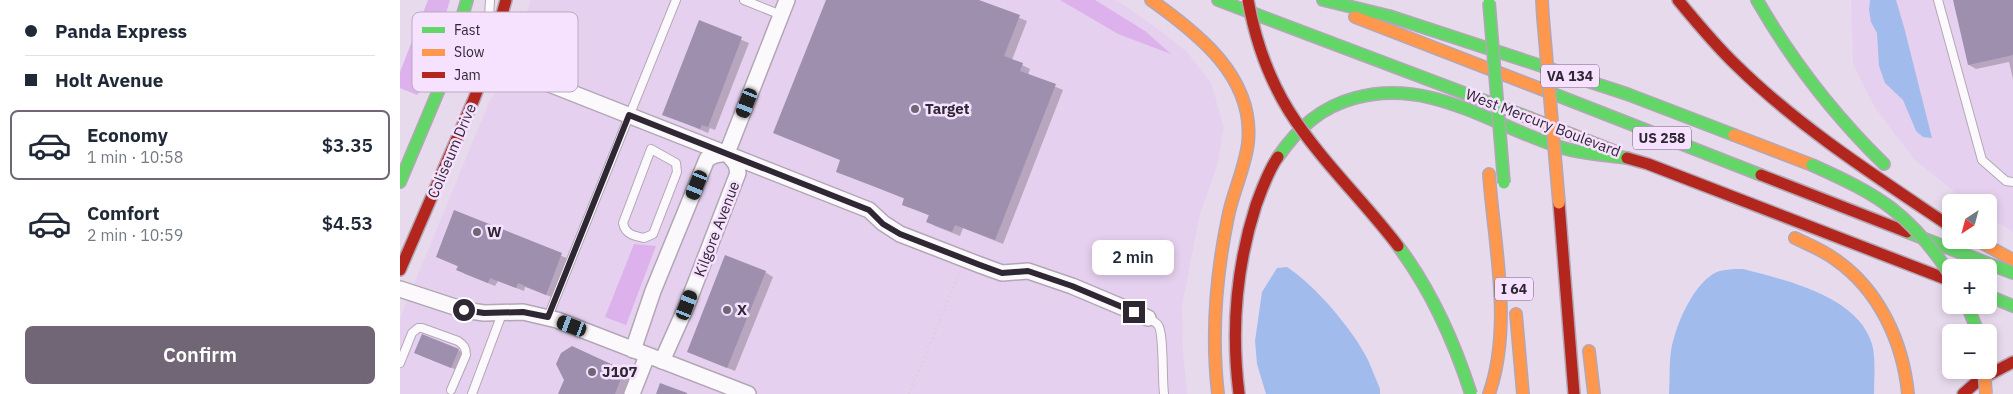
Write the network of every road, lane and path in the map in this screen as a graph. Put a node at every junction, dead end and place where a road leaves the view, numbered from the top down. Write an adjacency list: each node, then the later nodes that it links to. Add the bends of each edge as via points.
1 (676, 0): 21 (lane)
2 (744, 0): 14 (lane)
3 (787, 0): 14 (street)
4 (1151, 0): 67 (main road, via 1214,51 1230,72 1245,107 1246,157 1229,214 1216,295 1215,374)
5 (1218, 0): 25 (main road, West Mercury Boulevard / US 258)
6 (1248, 0): 69 (main road, bridge, via 1272,80 1299,125 1369,208 1404,256 1450,336)
7 (1311, 0): 42 (main road, West Mercury Boulevard / US 258)
8 (1323, 0): 40 (main road, VA 134, bridge, via 1389,16 1627,94 1812,164 1873,195 1905,218)
9 (1542, 0): 44 (main road, bridge)
10 (1678, 0): 34 (main road, via 1689,16 1764,92)
11 (1757, 0): 27 (main road, via 1782,43 1815,89)
12 (1938, 0): 30 (lane, via 1982,160 2006,181)
13 (1489, 1): 31 (main road, bridge)
14 (781, 15): 24 (street)
15 (1476, 29): 22 (main road)
16 (438, 92): 28 (main road)
17 (475, 92): 20 (lane)
18 (477, 92): 20 (main road, Coliseum Drive)
19 (570, 92): 21 (street)
20 (474, 99): 41 (main road, Coliseum Drive)
21 (629, 115): 24 (street); 52 (lane)
22 (1484, 125)
23 (651, 148): 23 (lane, via 622,223 627,233 644,238 653,234 678,172 676,163)
24 (727, 153): 38 (street, via 869,210 892,230); 56 (street, via 707,159 653,291); 57 (street, Kilgore Avenue, via 736,164 738,173)
25 (1637, 160): 32 (main road, West Mercury Boulevard / US 258); 68 (main road, via 1564,149 1436,98 1412,93 1365,96 1322,112 1293,135 1276,158 1250,228 1234,334 1234,370)
26 (1488, 169): 70 (main road, via 1500,298 1500,356)
27 (1892, 172)
28 (400, 182)
29 (1905, 182): 33 (main road)
30 (2013, 182)
31 (1505, 188)
32 (1714, 190): 35 (main road); 43 (main road, West Mercury Boulevard / US 258)
33 (1942, 209)
34 (1942, 220)
35 (1762, 221)
36 (1786, 234): 74 (main road, via 1820,249 1840,263 1878,304 1903,360)
37 (1994, 249): 39 (main road)
38 (965, 259): 53 (street, via 1002,273 1028,271); 65 (path)
39 (2013, 260)
40 (1942, 262)
41 (400, 270)
42 (2013, 273)
43 (1942, 278)
44 (1566, 279): 54 (main road); 72 (main road)
45 (400, 289): 51 (street, via 464,310)
46 (1997, 292): 47 (main road)
47 (2013, 295)
48 (1514, 298): 71 (main road, I 64)
49 (1997, 299): 50 (main road)
50 (2013, 306)
51 (503, 311): 52 (street); 62 (lane)
52 (548, 317): 56 (street)
53 (1148, 318): 66 (lane, via 1158,325 1162,334)
54 (1581, 321)
55 (1587, 338): 73 (main road)
56 (640, 353): 57 (street); 63 (street)
57 (662, 361): 64 (street)
58 (2013, 362): 75 (main road, via 1979,380)
59 (400, 363): 61 (lane, via 412,333 418,328 458,341 464,345 466,355)
60 (1985, 379): 76 (main road, bridge)
61 (451, 390)
62 (472, 394)
63 (632, 394)
64 (748, 394)
65 (909, 394)
66 (1164, 394)
67 (1218, 394)
68 (1239, 394)
69 (1471, 394)
70 (1489, 394)
71 (1523, 394)
72 (1574, 394)
73 (1594, 394)
74 (1908, 394)
75 (1963, 394)
76 (1986, 394)

